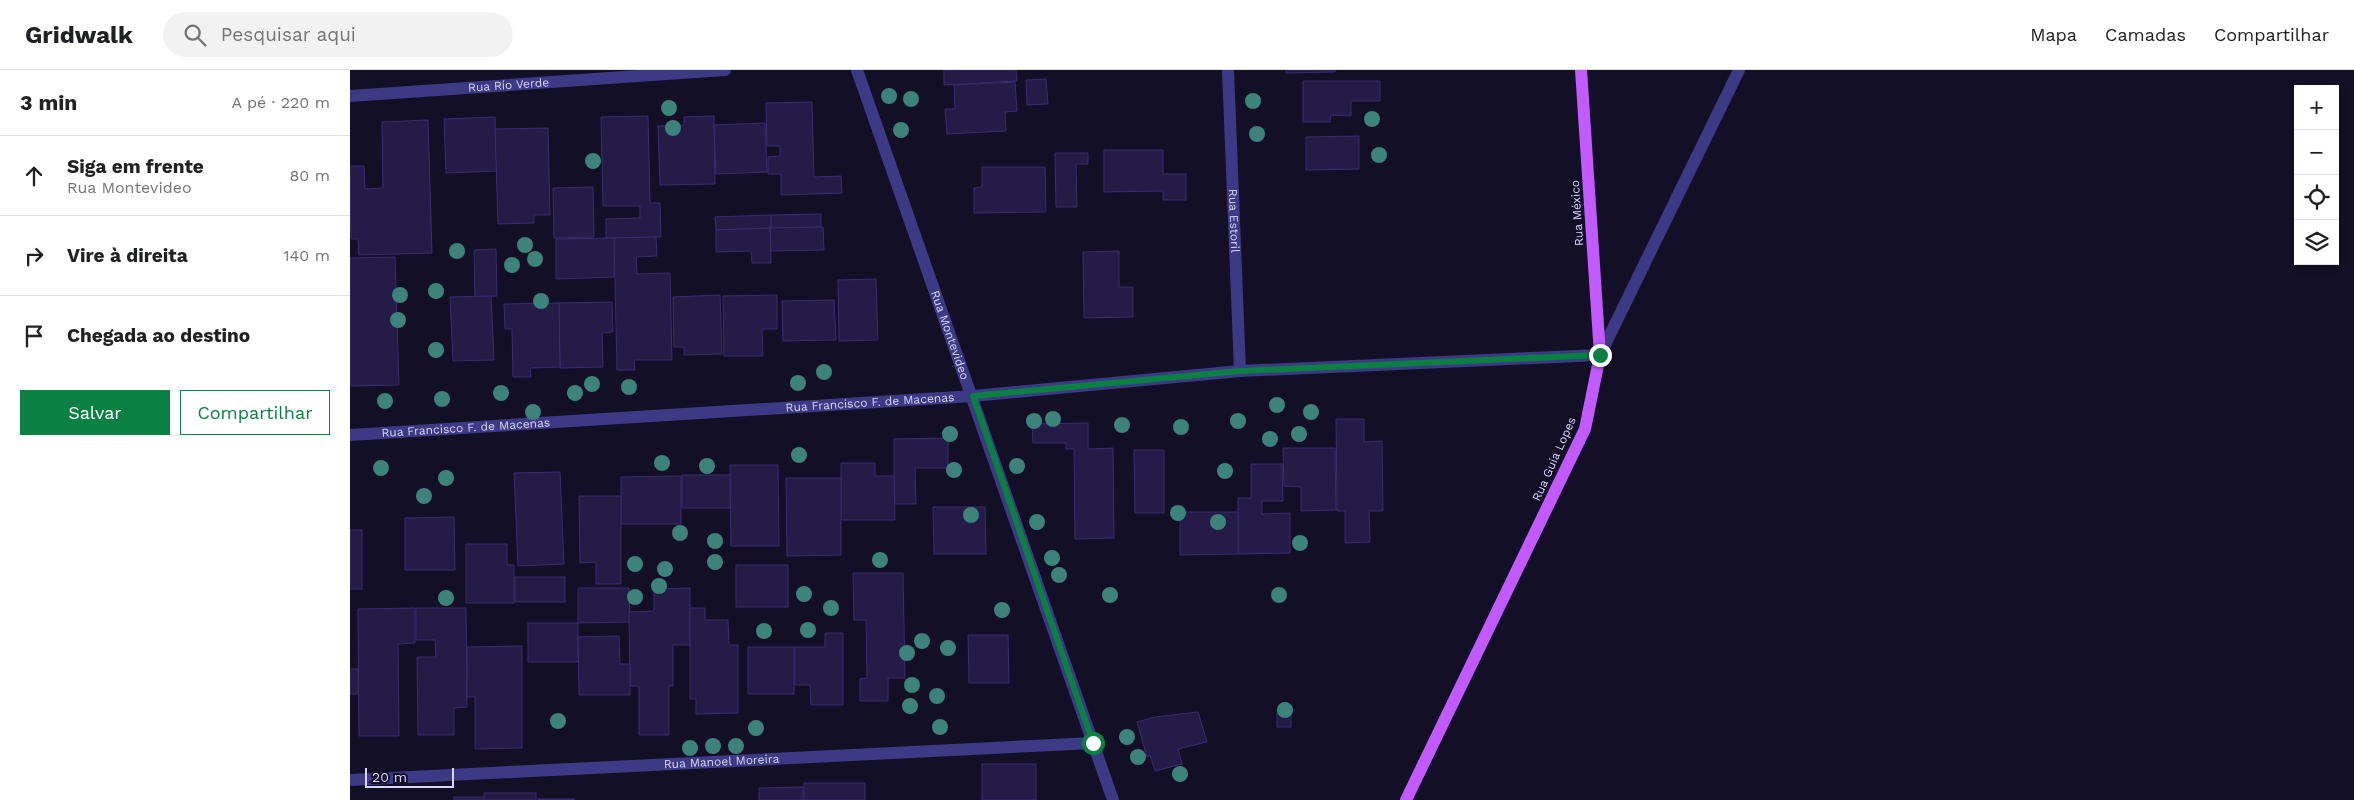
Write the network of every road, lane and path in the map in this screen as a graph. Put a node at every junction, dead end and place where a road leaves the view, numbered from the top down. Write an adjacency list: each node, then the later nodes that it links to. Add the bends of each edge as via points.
1 (726, 70): 6 (street, Rua Río Verde)
2 (857, 70): 9 (street, Rua Montevideo)
3 (1228, 70): 8 (street, Rua Estoril)
4 (1581, 70): 7 (main road, Rua México)
5 (1739, 70): 7 (street, Rua Guia Lopes)
6 (350, 96)
7 (1600, 355): 8 (street, Rua Francisco F. de Macenas); 14 (main road, Rua Guia Lopes, via 1586,429)
8 (1240, 371): 9 (street, Rua Francisco F. de Macenas)
9 (973, 396): 10 (street, Rua Francisco F. de Macenas); 11 (street, Rua Montevideo)
10 (350, 435)
11 (1093, 743): 12 (street, Rua Manoel Moreira); 13 (street, Rua Montevideo)
12 (350, 780)
13 (1113, 800)
14 (1406, 800)

